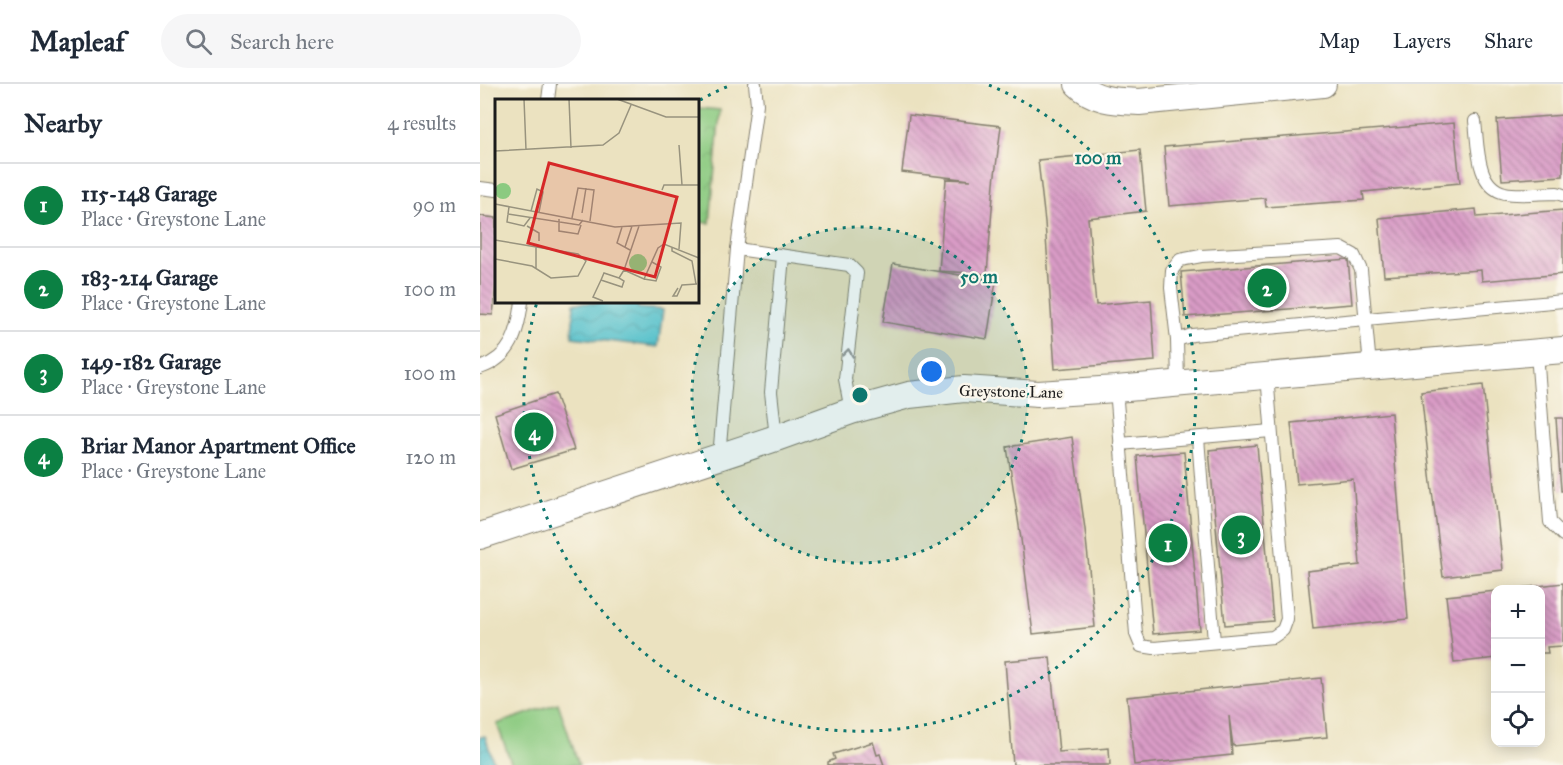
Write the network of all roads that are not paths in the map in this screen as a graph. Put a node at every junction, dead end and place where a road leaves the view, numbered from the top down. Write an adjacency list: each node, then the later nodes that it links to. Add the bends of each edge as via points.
1 (550, 84): 5 (lane)
2 (755, 84): 10 (lane, via 756,104)
3 (1078, 84): 4 (street, via 1111,101 1139,102)
4 (1323, 84)
5 (548, 99)
6 (1475, 121): 9 (lane, via 1479,162 1493,189 1506,194)
7 (480, 188): 8 (lane)
8 (495, 190)
9 (1563, 195)
10 (737, 249): 11 (lane); 28 (lane)
11 (783, 256): 23 (lane, one-way to 11, via 845,379 857,273 849,265); 25 (lane, via 771,392)
12 (1563, 302): 14 (lane)
13 (522, 303): 19 (lane, via 511,345 492,363)
14 (1366, 319): 15 (lane, via 1192,335); 15 (lane, via 1361,270 1354,255 1341,248 1201,256 1180,261 1172,270); 18 (lane)
15 (1177, 340): 21 (lane)
16 (1563, 350): 17 (street, Greystone Lane)
17 (1537, 353): 18 (street, Greystone Lane); 29 (lane, via 1550,522)
18 (1370, 366): 20 (street, Greystone Lane)
19 (480, 368)
20 (1266, 375): 21 (street, Greystone Lane); 24 (lane)
21 (1178, 384): 22 (street, Greystone Lane)
22 (1116, 389): 23 (street, Greystone Lane, via 1038,394 964,389 909,395); 27 (lane)
23 (851, 411): 25 (street, Greystone Lane)
24 (1271, 431): 26 (lane); 31 (lane, via 1287,618 1283,630 1274,636)
25 (776, 438): 28 (street, Greystone Lane)
26 (1198, 438): 27 (lane); 31 (lane)
27 (1120, 444): 31 (lane, via 1136,634 1141,646)
28 (719, 457): 30 (street, Greystone Lane)
29 (1563, 535)
30 (480, 536)
31 (1215, 642)

